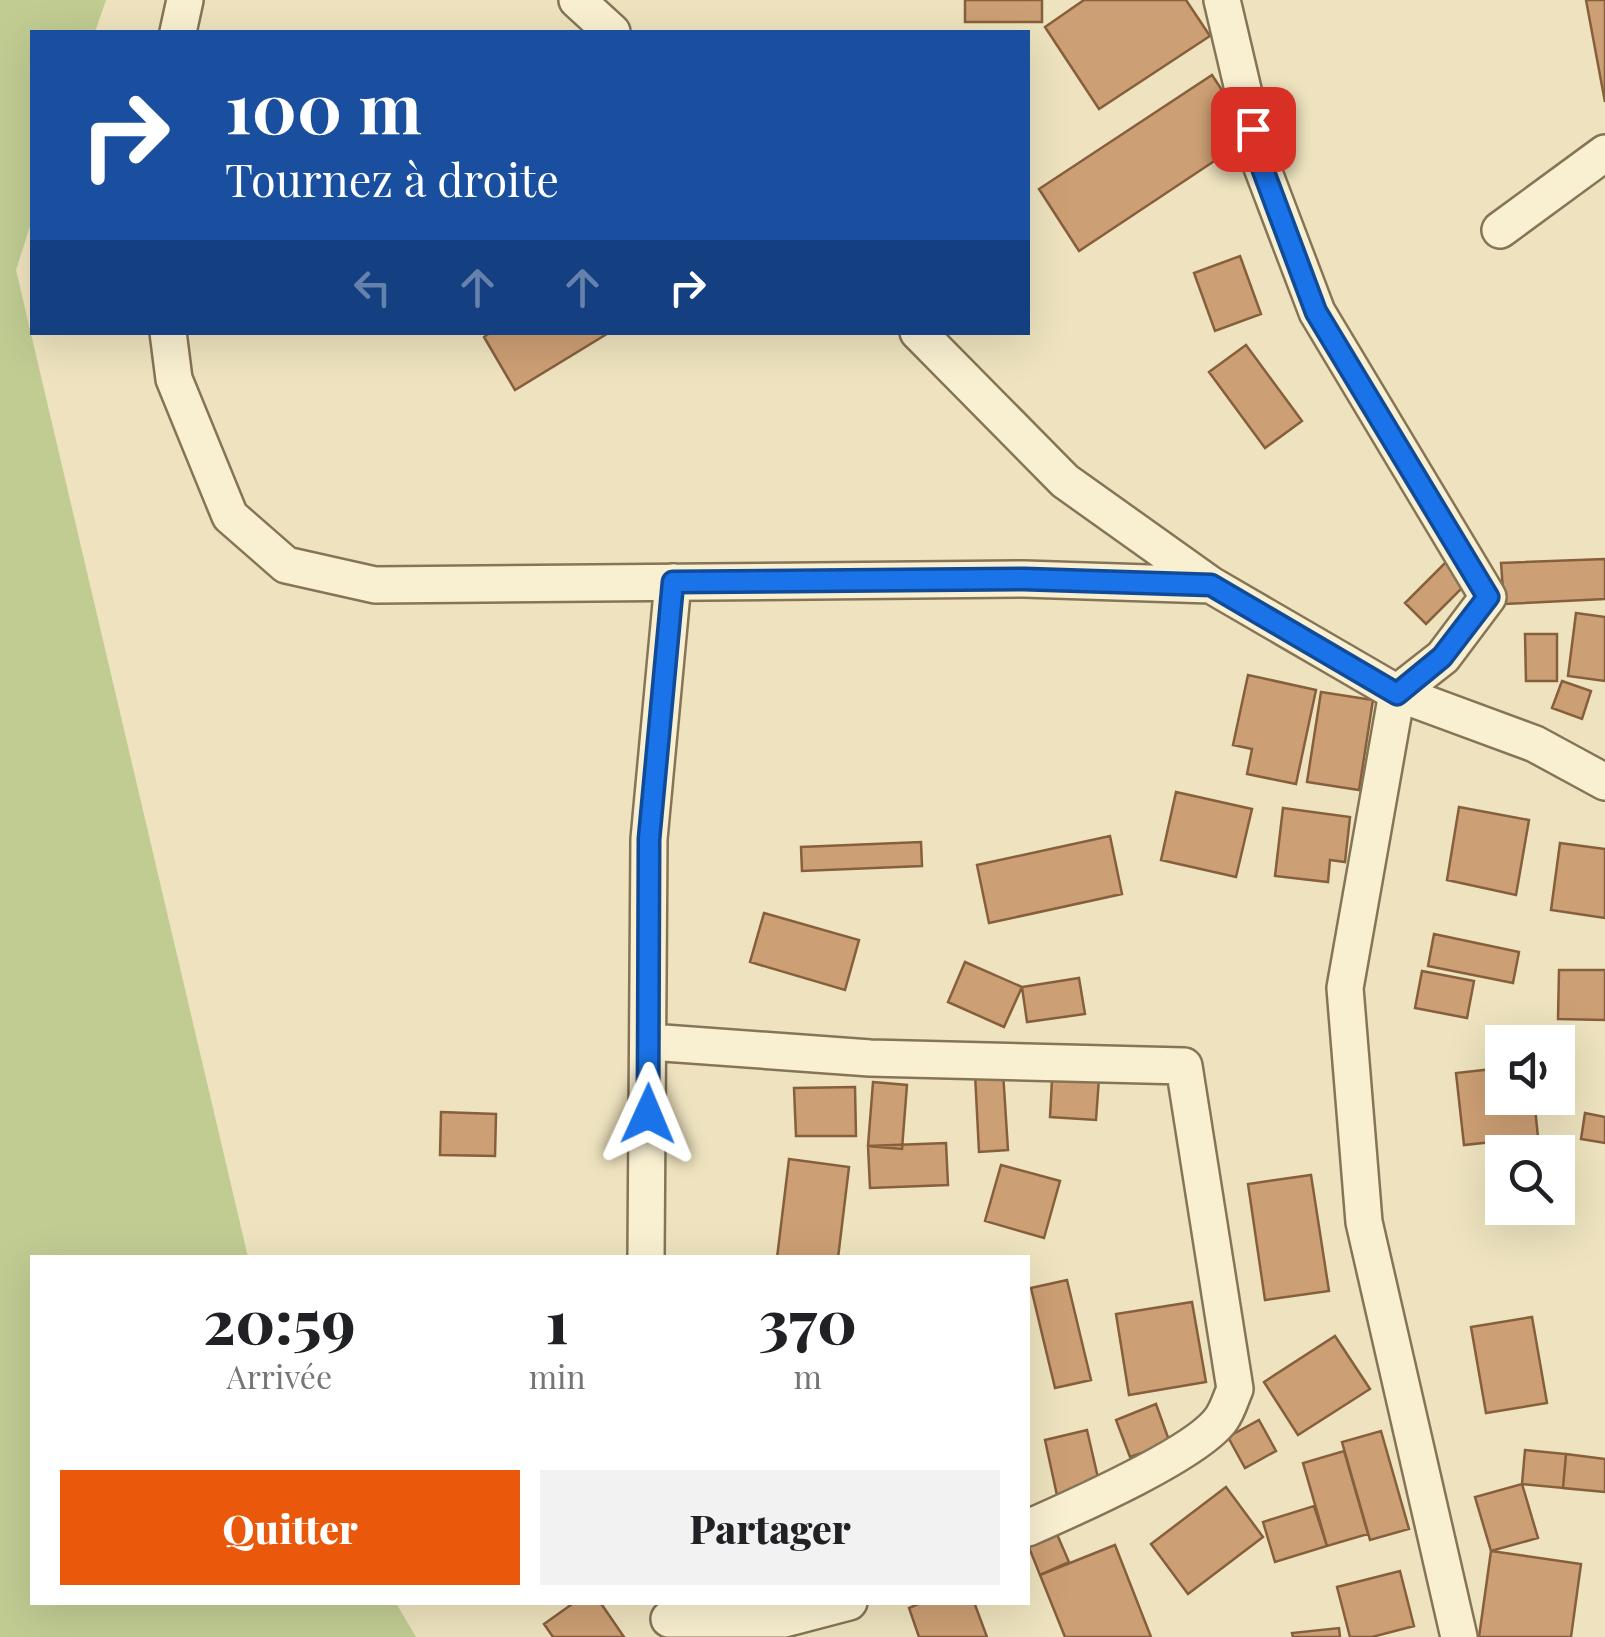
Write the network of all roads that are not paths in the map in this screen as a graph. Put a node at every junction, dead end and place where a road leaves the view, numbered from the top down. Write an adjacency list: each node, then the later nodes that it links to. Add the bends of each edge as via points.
1 (185, 0): 4 (street)
2 (578, 0): 5 (street)
3 (1222, 0): 12 (street, via 1260,162 1316,312 1488,597 1442,657)
4 (178, 30)
5 (610, 30)
6 (1605, 153): 7 (street)
7 (1500, 230)
8 (168, 335): 10 (street, via 174,378 230,516 286,565 375,585)
9 (921, 335): 11 (street, via 1065,481)
10 (673, 582): 11 (street); 14 (street, via 649,839)
11 (1211, 585): 12 (street)
12 (1397, 694): 13 (street, via 1535,744); 19 (street, via 1345,988 1364,1222)
13 (1605, 782)
14 (650, 1042): 15 (street); 16 (street, via 870,1058 1184,1066 1235,1389 1222,1418 1202,1438)
15 (646, 1255)
16 (1030, 1527)
17 (838, 1605): 18 (street, via 784,1620)
18 (670, 1619)
19 (1459, 1637)

